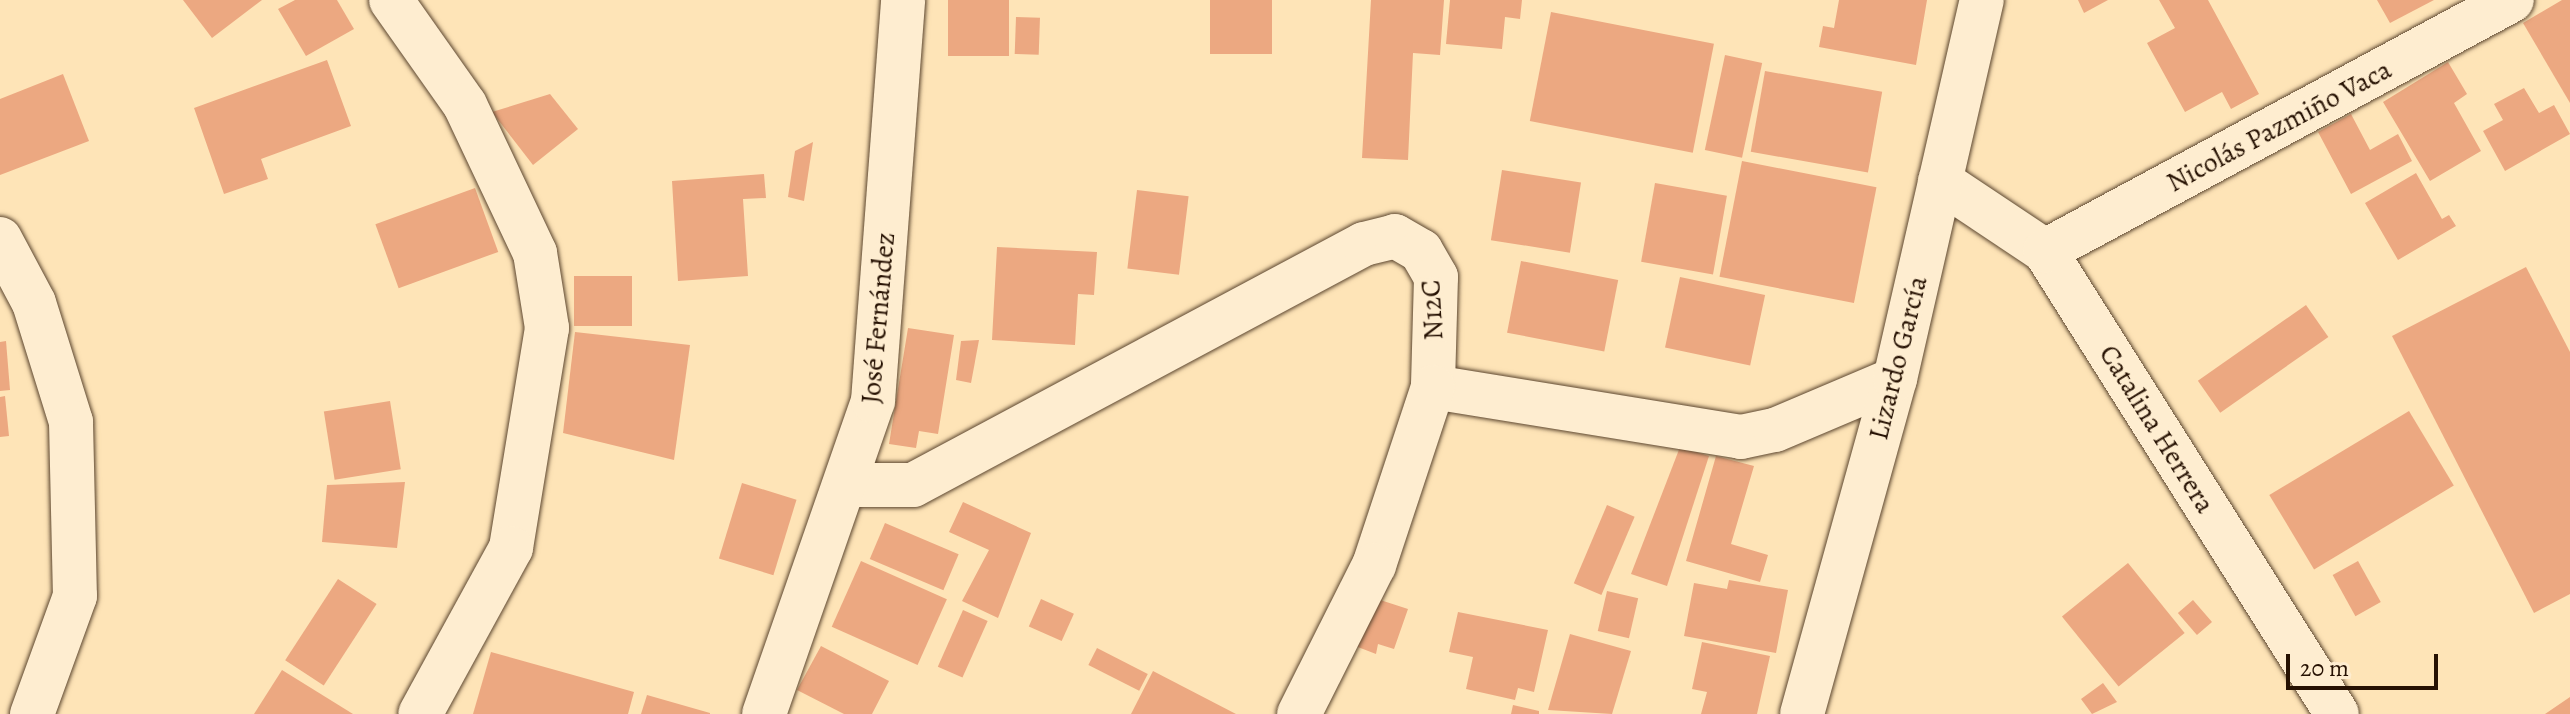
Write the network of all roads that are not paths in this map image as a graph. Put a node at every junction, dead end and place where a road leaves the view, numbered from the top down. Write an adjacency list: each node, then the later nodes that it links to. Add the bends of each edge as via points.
1 (391, 0): 12 (street, via 465,105 535,253 547,328 511,548)
2 (903, 0): 10 (street, José Fernández, via 873,401)
3 (1982, 0): 5 (street, Lizardo García)
4 (2512, 0): 7 (street, Nicolás Pazmiño Vaca)
5 (1940, 181): 7 (street, Catalina Herrera); 8 (street, Lizardo García)
6 (0, 239): 11 (street, via 34,303 71,422 75,596)
7 (2045, 251): 16 (street, Catalina Herrera)
8 (1895, 379): 9 (street, via 1775,430 1741,437); 15 (street, Lizardo García)
9 (1433, 387): 10 (street, N12C, via 1436,277 1421,251 1395,236 1364,244 913,485); 14 (street, N12C, via 1374,565)
10 (849, 485): 13 (street, José Fernández)
11 (32, 714)
12 (420, 714)
13 (764, 714)
14 (1299, 714)
15 (1802, 714)
16 (2337, 714)

